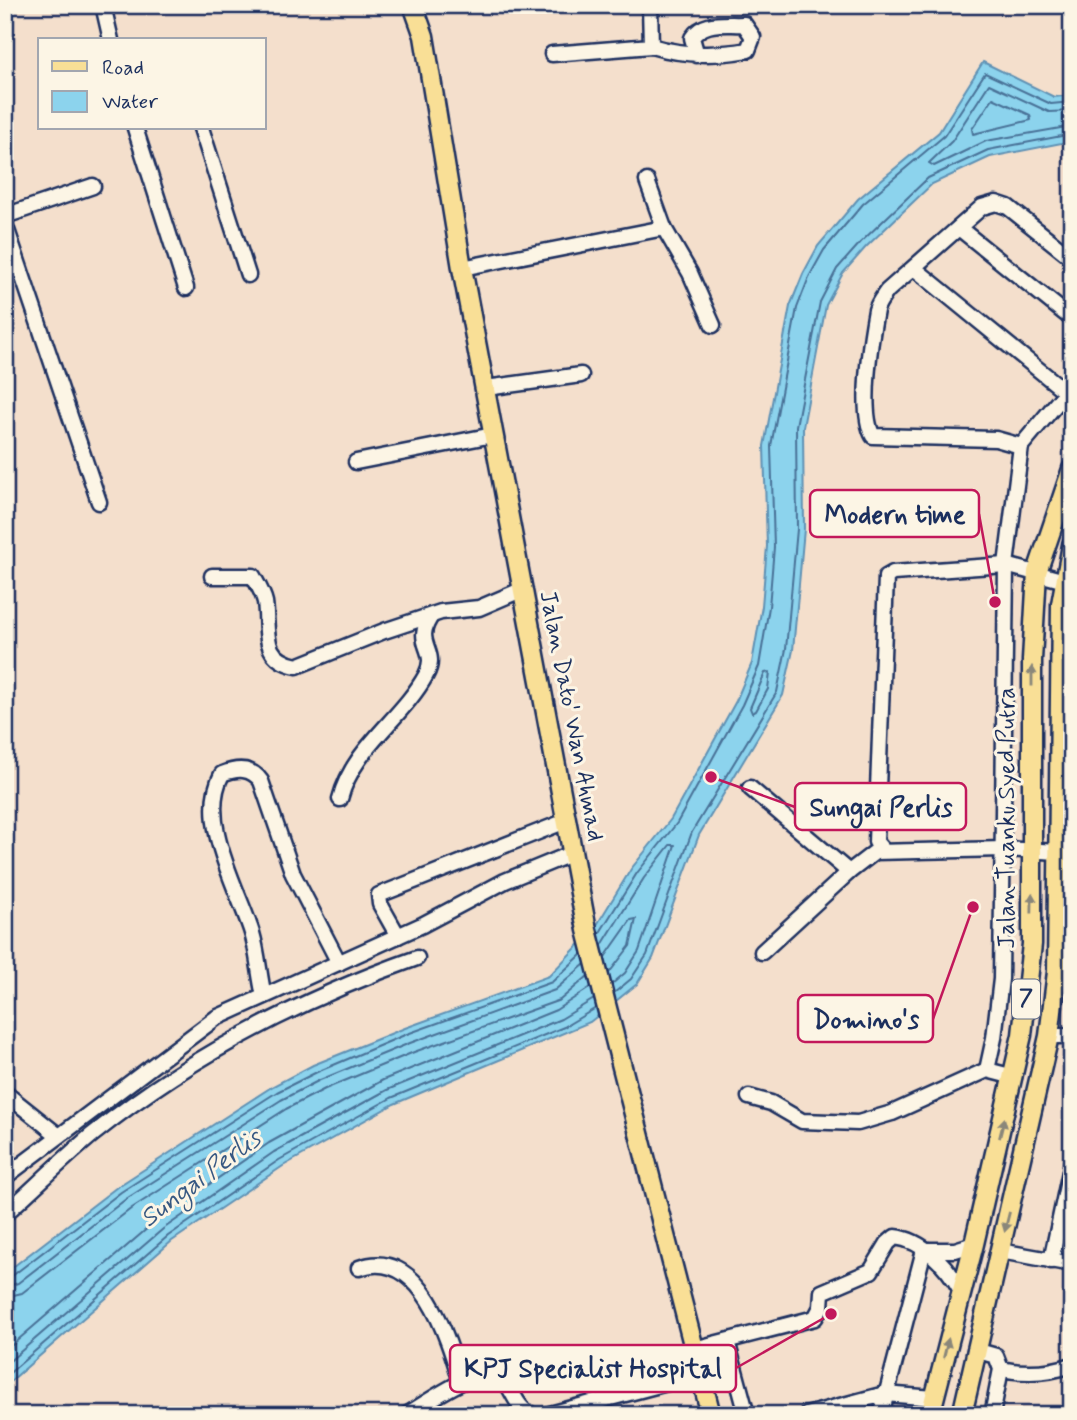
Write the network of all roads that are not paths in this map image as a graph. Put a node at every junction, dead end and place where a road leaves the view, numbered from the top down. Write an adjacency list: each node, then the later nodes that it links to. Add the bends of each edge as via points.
1 (103, 5): 4 (street)
2 (650, 5): 5 (street)
3 (420, 10): 17 (main road, Jalan Dato' Wan Ahmad)
4 (111, 38)
5 (652, 46): 6 (street); 7 (street, via 678,55)
6 (552, 54)
7 (697, 55)
8 (136, 130): 20 (street)
9 (202, 130): 19 (street)
10 (646, 181): 14 (street)
11 (93, 186): 12 (street)
12 (5, 216)
13 (5, 224): 30 (street)
14 (664, 228): 17 (street); 22 (street)
15 (959, 228): 16 (street, via 982,207 996,203 1008,207); 18 (street); 21 (street)
16 (1072, 258)
17 (462, 268): 24 (main road, Jalan Dato' Wan Ahmad)
18 (914, 268): 25 (street); 27 (street, via 887,291 877,307 867,394 873,436 996,439)
19 (248, 275)
20 (186, 288)
21 (1072, 319)
22 (713, 326)
23 (582, 375): 24 (street)
24 (486, 388): 26 (main road, Jalan Dato' Wan Ahmad)
25 (1069, 389): 27 (street)
26 (493, 435): 28 (street); 36 (main road, Jalan Dato' Wan Ahmad)
27 (1021, 446): 32 (street)
28 (356, 462)
29 (1072, 469): 33 (main road, Jalan Tuanku Syed Putra / 7)
30 (99, 502)
31 (1072, 545): 35 (main road, Jalan Tuanku Syed Putra / 7)
32 (1006, 565): 33 (street); 42 (street, via 893,573 885,580 876,787 876,842); 43 (street)
33 (1037, 572): 35 (street); 44 (main road, Jalan Tuanku Syed Putra / 7, one-way to 33, via 1032,660)
34 (212, 576): 37 (street, via 253,576 265,600 271,652 282,663 297,666)
35 (1065, 581): 38 (main road, Jalan Tuanku Syed Putra / 7, via 1061,604)
36 (521, 590): 37 (street, via 479,608); 41 (main road, Jalan Dato' Wan Ahmad)
37 (432, 615): 40 (street, via 423,628 431,657 425,678 366,750)
38 (1065, 783): 45 (main road, Jalan Tuanku Syed Putra / 7)
39 (750, 788): 47 (street)
40 (340, 799)
41 (566, 821): 46 (main road, Jalan Dato' Wan Ahmad); 48 (street, via 379,895)
42 (882, 849): 43 (street); 47 (street)
43 (1004, 849): 44 (street); 55 (street, via 1001,979)
44 (1034, 851): 45 (street); 56 (main road, Jalan Tuanku Syed Putra / 7, one-way to 44, via 1032,944)
45 (1059, 852): 53 (main road, Jalan Tuanku Syed Putra / 7, via 1057,972)
46 (573, 853): 48 (street, via 505,881); 71 (main road, Jalan Dato' Wan Ahmad, via 587,930)
47 (849, 872): 49 (street)
48 (398, 936): 51 (street)
49 (762, 952)
50 (416, 958): 62 (street, via 366,976 236,1037 92,1135)
51 (339, 964): 52 (street); 52 (street, via 293,874 261,781 247,769 222,774 215,786 222,860 252,934)
52 (264, 996): 59 (street, via 207,1024)
53 (1049, 1036): 54 (street); 65 (main road, Jalan Tuanku Syed Putra / 7, one-way to 65)
54 (1072, 1036)
55 (987, 1070): 56 (street); 58 (street, via 892,1113 858,1123 802,1121 771,1103)
56 (1014, 1077): 63 (main road, Jalan Tuanku Syed Putra / 7, one-way to 56)
57 (6, 1093): 59 (street)
58 (749, 1097)
59 (59, 1136): 61 (street)
60 (1072, 1162): 66 (street)
61 (5, 1177)
62 (5, 1214)
63 (974, 1244): 64 (street, via 954,1250); 69 (main road, Jalan Tuanku Syed Putra / 7)
64 (924, 1250): 69 (street, via 950,1271); 70 (street, via 895,1237 871,1271 822,1292 815,1318); 77 (street)
65 (1000, 1251): 66 (street); 72 (main road, Jalan Tuanku Syed Putra / 7)
66 (1051, 1261): 67 (street)
67 (1072, 1264)
68 (359, 1268): 76 (street, via 381,1263 407,1274 445,1328)
69 (960, 1289): 78 (main road, Jalan Tuanku Syed Putra / 7, one-way to 69)
70 (727, 1341): 71 (street); 83 (street)
71 (694, 1349): 75 (main road, Jalan Dato' Wan Ahmad)
72 (975, 1350): 74 (street, via 996,1356); 86 (main road, Jalan Tuanku Syed Putra / 7)
73 (1072, 1365): 74 (street, via 1020,1373)
74 (1001, 1369): 87 (street)
75 (701, 1374): 81 (street); 82 (main road, Jalan Dato' Wan Ahmad)
76 (461, 1382): 79 (street); 80 (street, via 488,1373 500,1376 522,1409)
77 (885, 1394): 78 (street); 84 (street); 85 (street)
78 (931, 1406)
79 (406, 1415)
80 (533, 1415)
81 (546, 1415)
82 (710, 1415)
83 (747, 1415)
84 (806, 1415)
85 (881, 1415)
86 (962, 1415)
87 (992, 1415)

